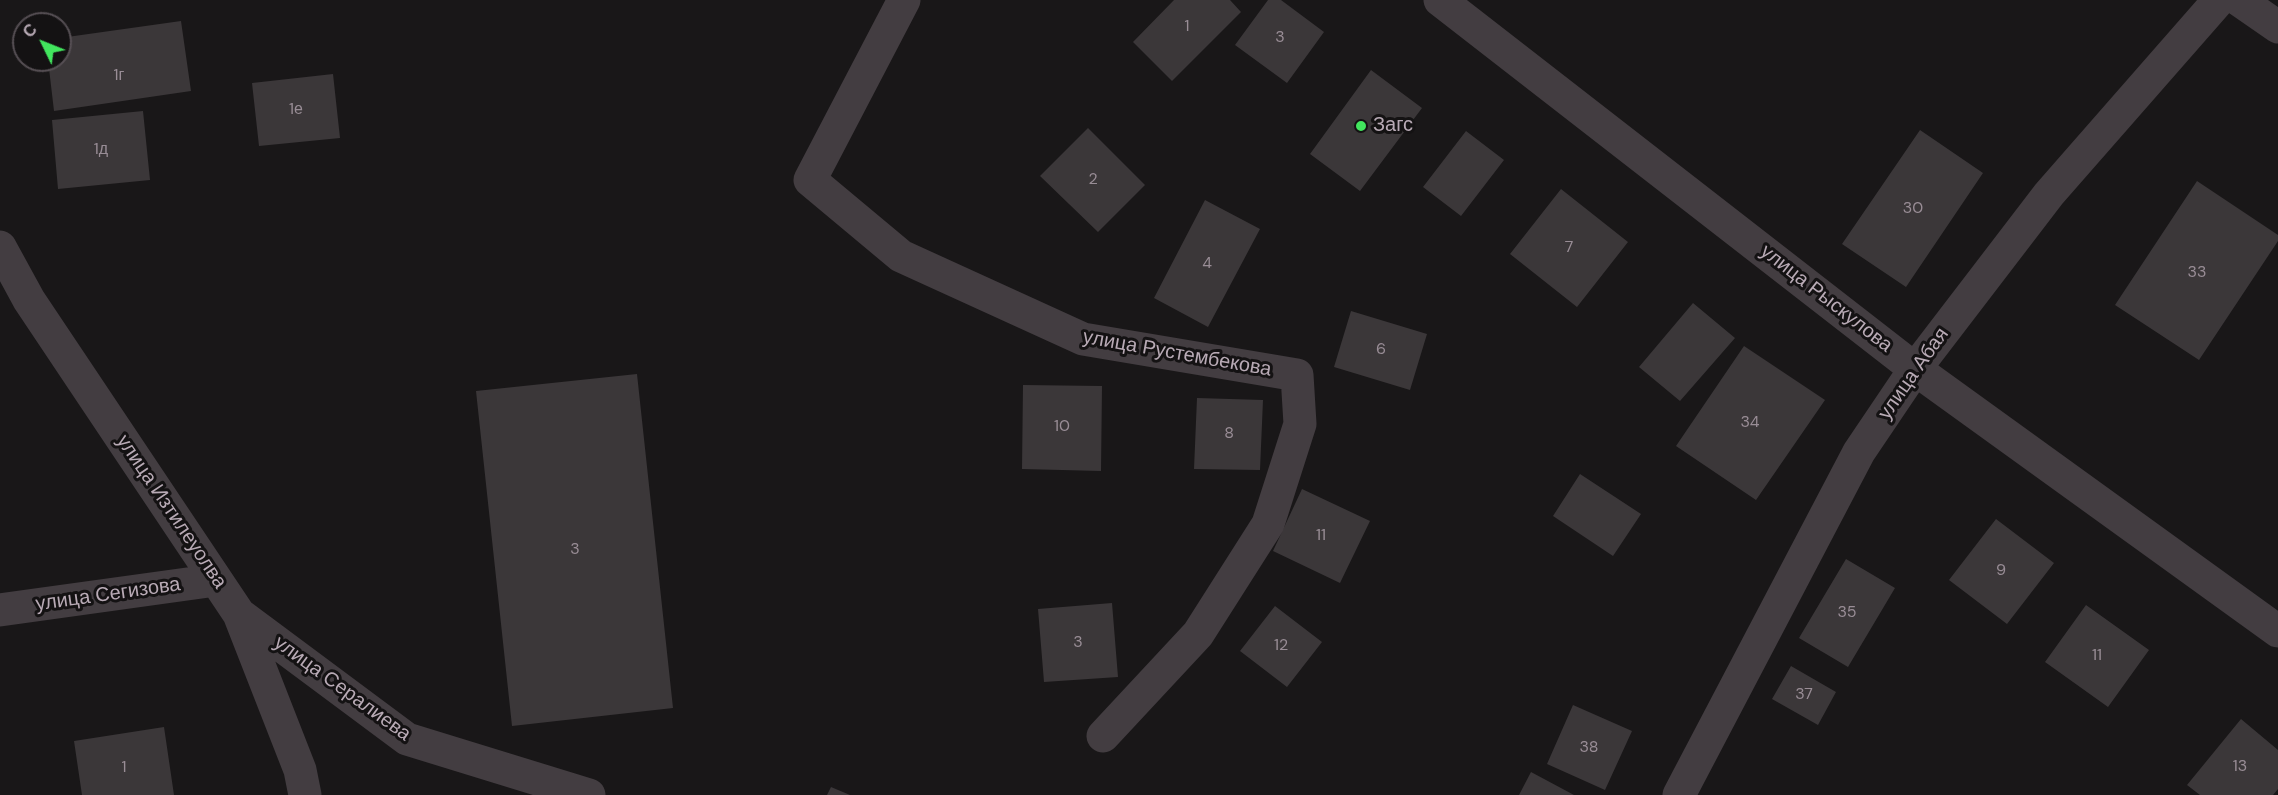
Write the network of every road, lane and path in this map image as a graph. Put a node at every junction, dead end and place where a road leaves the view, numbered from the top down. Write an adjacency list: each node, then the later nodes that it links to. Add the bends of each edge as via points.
1 (904, 0): 12 (street, улица Рустембекова, via 810,180 901,256 1083,339 1297,375 1300,424 1268,524 1198,634)
2 (1440, 0): 7 (street, улица Рыскулова)
3 (2220, 0): 7 (street, улица Абая, via 2049,194)
4 (2239, 0): 5 (street)
5 (2278, 27)
6 (0, 247): 8 (street, улица Изтилеуолва, via 29,300)
7 (1915, 369): 11 (street, улица Рыскулова); 15 (street, улица Абая, via 1859,452)
8 (216, 580): 9 (street, улица Сегизова); 10 (street, улица Изтилеуолва)
9 (0, 610)
10 (239, 614): 13 (street, улица Изтилеуолва, via 300,770); 14 (street, улица Сералиева, via 407,739)
11 (2278, 631)
12 (1103, 736)
13 (305, 795)
14 (589, 795)
15 (1678, 795)

